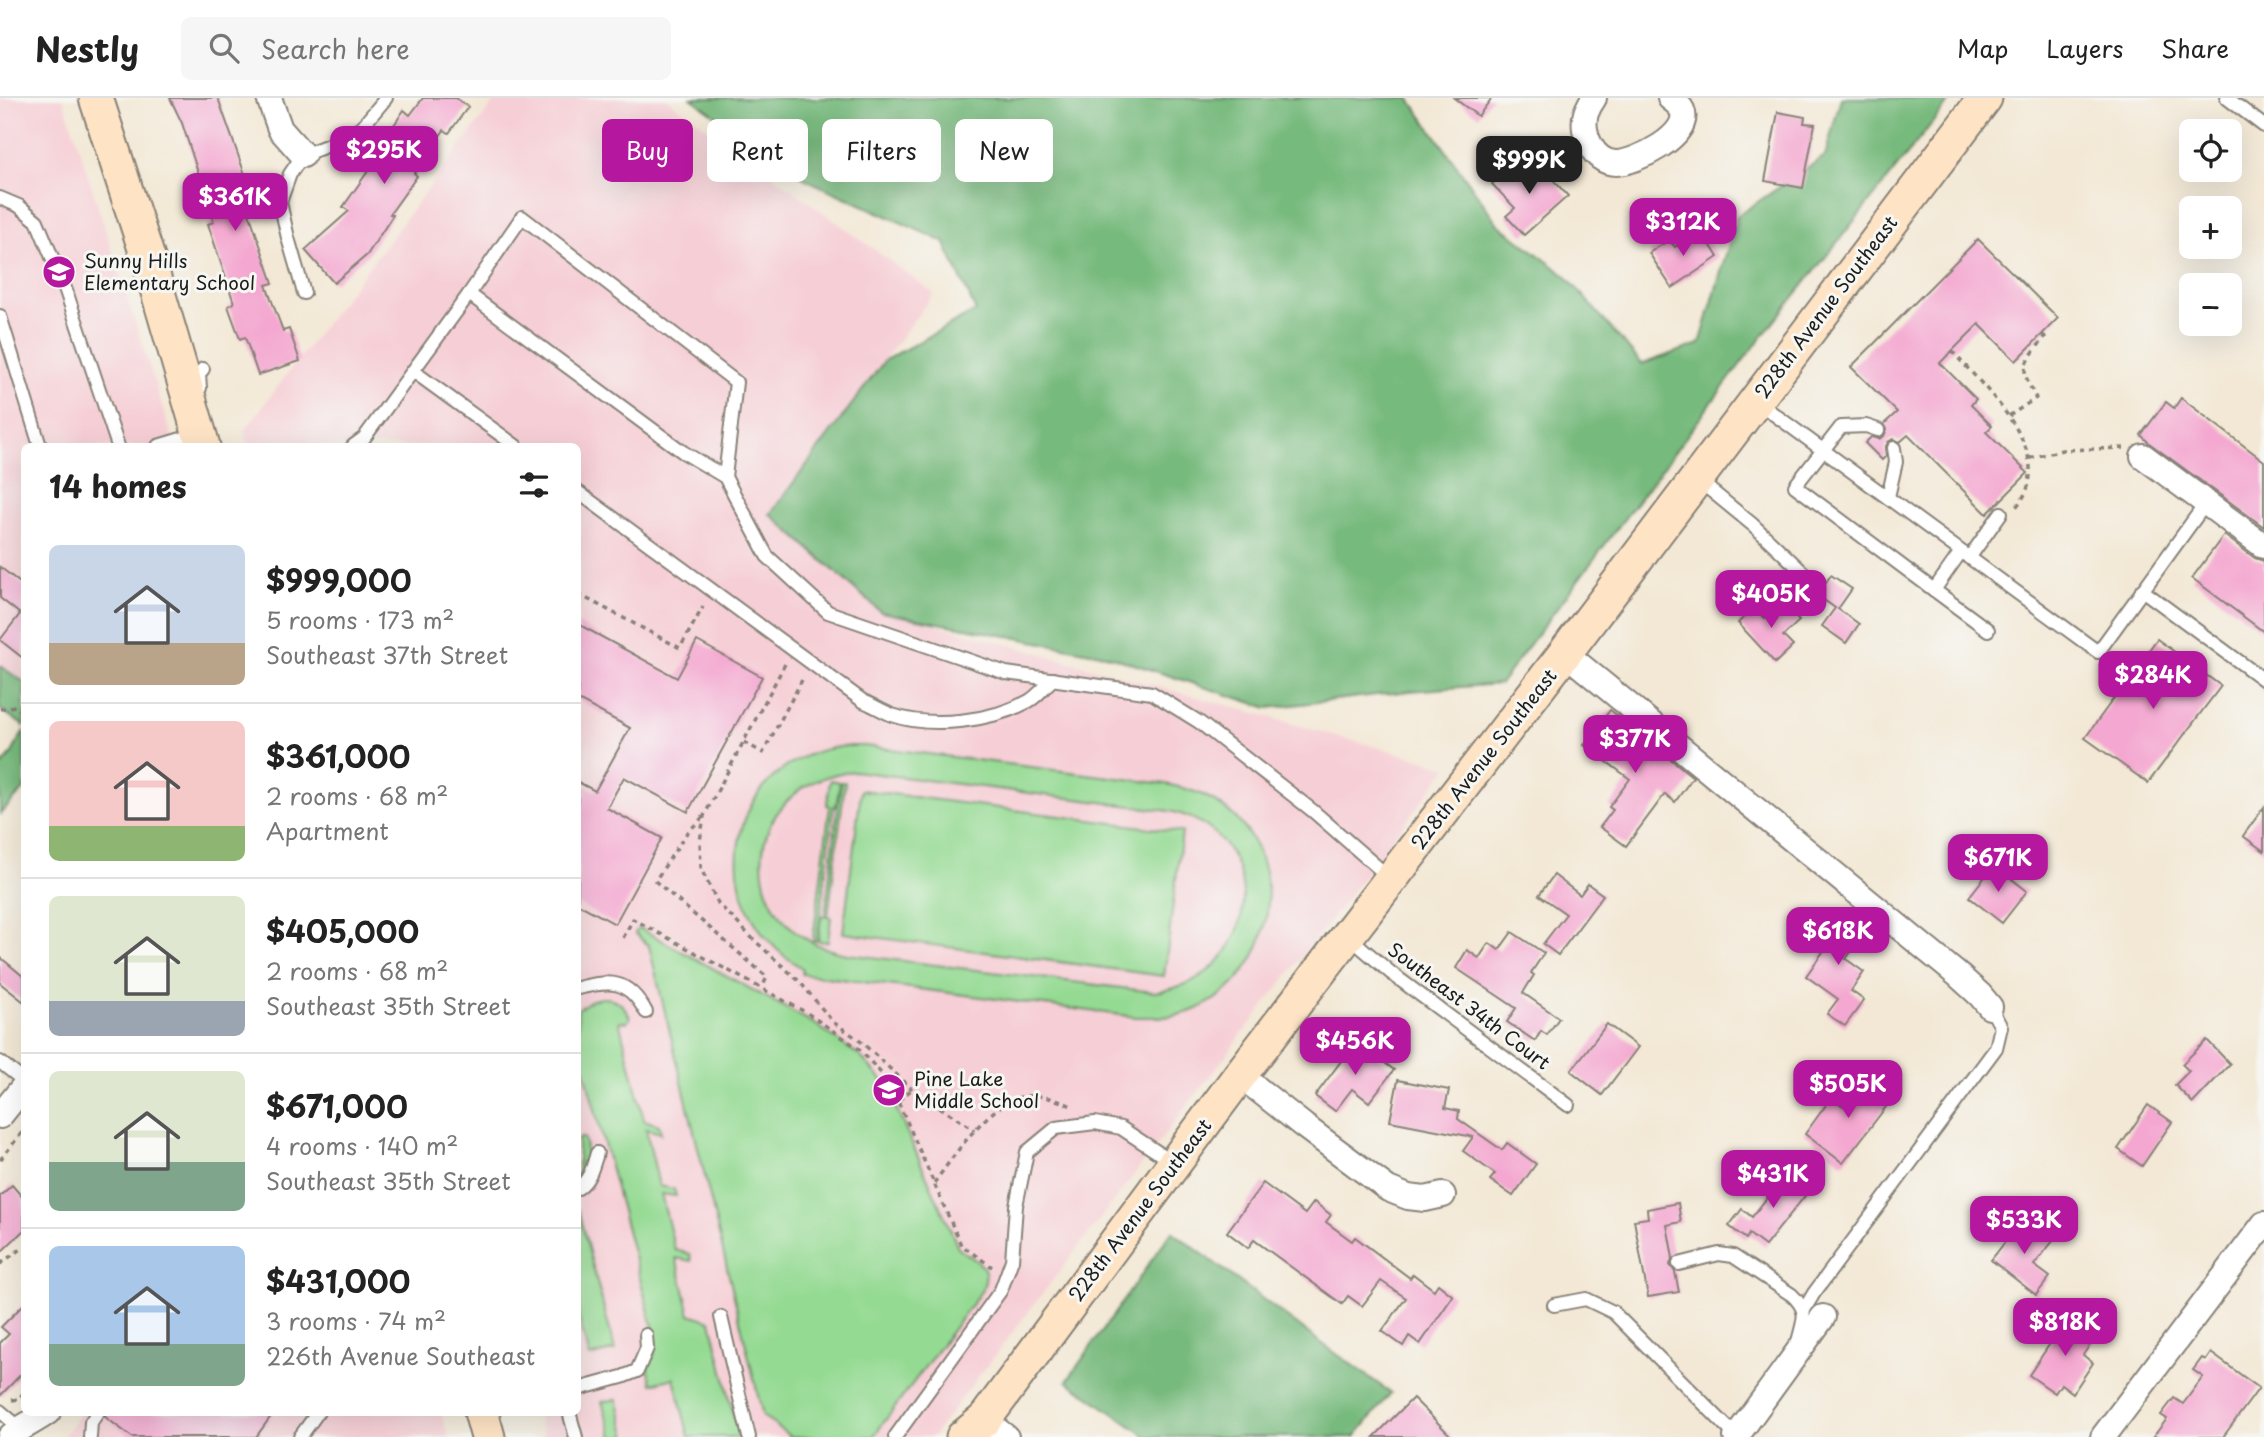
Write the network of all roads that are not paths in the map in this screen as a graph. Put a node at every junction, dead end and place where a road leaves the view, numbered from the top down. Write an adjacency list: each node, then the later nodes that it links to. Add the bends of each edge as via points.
1 (96, 98): 18 (main road)
2 (120, 98): 18 (main road, via 203,369)
3 (269, 98): 10 (street, via 280,129)
4 (386, 98): 10 (lane, via 361,128)
5 (1594, 98): 6 (street, via 1585,114 1588,143 1605,160 1616,163 1662,146 1676,133 1683,120 1682,109)
6 (1671, 98)
7 (1985, 98): 16 (main road, 228th Avenue Southeast)
8 (2227, 98): 9 (lane)
9 (2264, 126)
10 (303, 155): 12 (lane, via 280,202)
11 (0, 198): 20 (lane, via 37,221 66,291)
12 (304, 293)
13 (469, 294): 15 (lane); 26 (lane, via 682,452); 26 (lane, via 522,217 736,382)
14 (0, 316): 19 (lane)
15 (413, 371): 21 (lane); 22 (lane)
16 (1756, 400): 24 (lane); 27 (main road, 228th Avenue Southeast)
17 (1878, 430): 24 (lane, via 1841,428)
18 (209, 442)
19 (39, 443)
20 (117, 443)
21 (358, 443)
22 (512, 443)
23 (1894, 448): 29 (lane, via 1896,462)
24 (1822, 449): 29 (lane); 35 (lane, via 1795,486)
25 (2143, 456): 30 (street)
26 (725, 477): 39 (lane, via 767,556 828,612 1006,673)
27 (1697, 479): 34 (lane); 38 (main road, 228th Avenue Southeast)
28 (581, 494): 39 (lane, via 863,701 893,715 960,722 996,715 1031,700)
29 (1888, 497): 33 (lane)
30 (2206, 503): 32 (street); 36 (lane)
31 (2001, 513): 33 (lane)
32 (2264, 546)
33 (1965, 555): 35 (lane); 36 (lane, via 2098,652)
34 (1808, 577)
35 (1934, 590): 37 (lane)
36 (2142, 590): 40 (lane)
37 (1988, 630)
38 (1565, 653): 41 (main road, 228th Avenue Southeast); 44 (street, via 1959,976)
39 (1053, 679): 41 (lane, via 1152,693 1199,722)
40 (2264, 680)
41 (1391, 879): 42 (main road, 228th Avenue Southeast)
42 (1348, 936): 47 (main road, 228th Avenue Southeast); 50 (lane, Southeast 34th Court)
43 (581, 987): 45 (lane, via 612,982 628,987)
44 (1990, 1007): 59 (lane, via 2001,1027 1996,1048 1814,1293)
45 (646, 1012)
46 (0, 1062): 48 (lane)
47 (1240, 1075): 53 (main road, 228th Avenue Southeast); 55 (street, via 1388,1189 1424,1199)
48 (21, 1081)
49 (21, 1088): 51 (street)
50 (1568, 1105)
51 (0, 1116)
52 (597, 1153): 54 (lane)
53 (1174, 1163): 70 (main road, 228th Avenue Southeast); 77 (lane, via 1121,1128 1095,1123 1056,1128 1027,1152 1012,1260 1001,1290)
54 (581, 1186)
55 (1443, 1195)
56 (2264, 1224): 78 (street)
57 (1679, 1264): 59 (lane, via 1719,1254 1733,1256)
58 (1554, 1305): 71 (lane, via 1586,1299 1613,1312)
59 (1814, 1313): 71 (street, via 1793,1359)
60 (721, 1317): 76 (lane)
61 (646, 1335): 62 (lane, via 648,1348 637,1371)
62 (581, 1388)
63 (0, 1411): 69 (lane)
64 (43, 1416): 69 (street)
65 (95, 1416): 72 (lane)
66 (315, 1416): 73 (lane)
67 (482, 1416): 74 (main road)
68 (570, 1416): 75 (lane)
69 (15, 1432)
70 (983, 1433)
71 (1736, 1436)
72 (90, 1437)
73 (299, 1437)
74 (488, 1437)
75 (576, 1437)
76 (749, 1437)
77 (895, 1437)
78 (2103, 1437)

